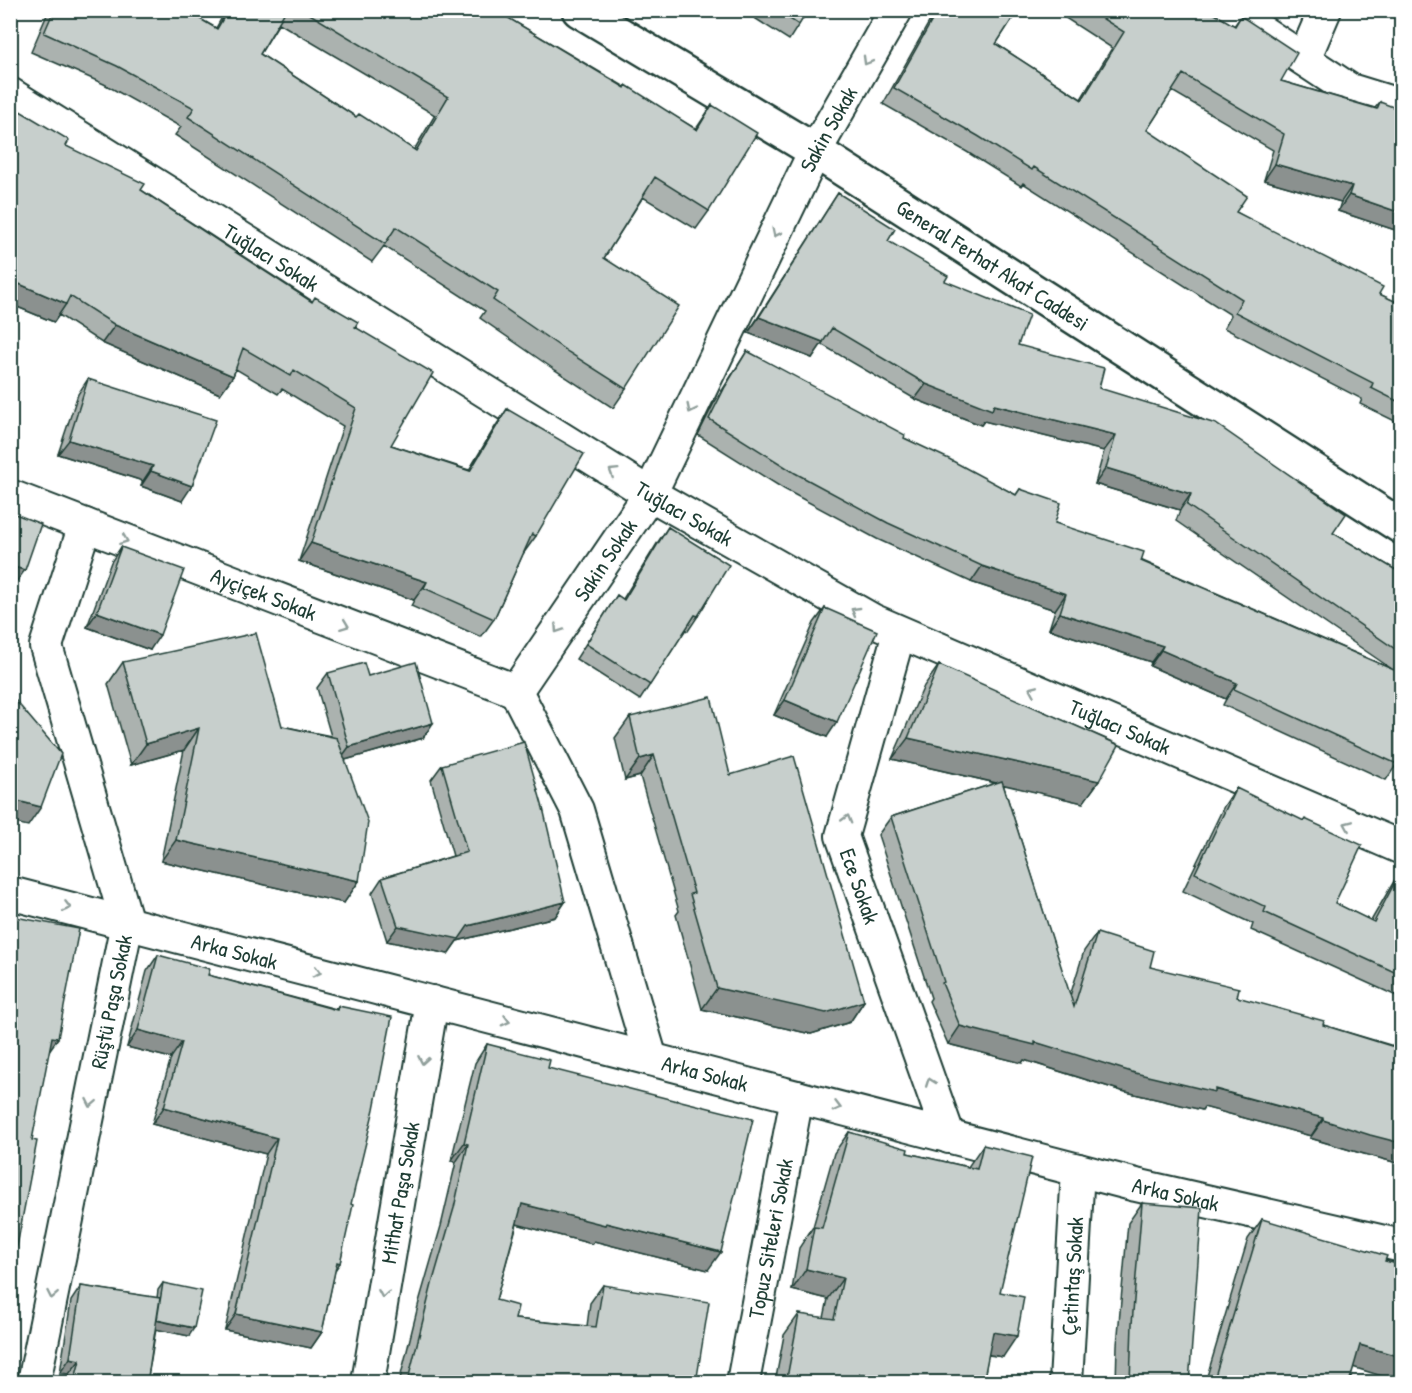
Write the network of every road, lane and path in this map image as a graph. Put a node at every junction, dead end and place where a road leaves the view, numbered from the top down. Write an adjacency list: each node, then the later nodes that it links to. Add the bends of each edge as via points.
1 (579, 10): 8 (street, General Ferhat Akat Caddesi)
2 (896, 10): 8 (street, Sakin Sokak, one-way to 8)
3 (1229, 10): 5 (street)
4 (1325, 10): 5 (street)
5 (1304, 59): 7 (street, via 1350,90)
6 (10, 94): 9 (street, Tuğlacı Sokak, one-way to 6)
7 (1401, 106)
8 (815, 151): 9 (street, Sakin Sokak, one-way to 9); 12 (street, General Ferhat Akat Caddesi)
9 (650, 494): 13 (street, Tuğlacı Sokak, one-way to 9); 14 (street, Sakin Sokak, one-way to 14)
10 (10, 496): 11 (street, Ayçiçek Sokak)
11 (85, 525): 14 (street, Ayçiçek Sokak, one-way to 14); 17 (street, Rüştü Paşa Sokak, via 46,645)
12 (1401, 527)
13 (899, 633): 15 (street, Tuğlacı Sokak, one-way to 13); 21 (street, Ece Sokak, one-way to 13, via 842,836)
14 (516, 691): 19 (street, via 577,810)
15 (1401, 848)
16 (10, 893): 17 (street, Arka Sokak, one-way to 17)
17 (127, 922): 18 (street, Arka Sokak, one-way to 18); 24 (street, Rüştü Paşa Sokak, one-way to 24)
18 (432, 1002): 19 (street, Arka Sokak, one-way to 19); 25 (street, Mithat Paşa Sokak, one-way to 25)
19 (651, 1059): 20 (street, Arka Sokak)
20 (797, 1097): 21 (street, Arka Sokak, one-way to 21); 26 (street, Topuz Siteleri Sokak)
21 (949, 1137): 22 (street, Arka Sokak)
22 (1078, 1170): 23 (street, Arka Sokak); 27 (street, Çetintaş Sokak)
23 (1401, 1246)
24 (34, 1383)
25 (368, 1383)
26 (744, 1383)
27 (1066, 1383)

